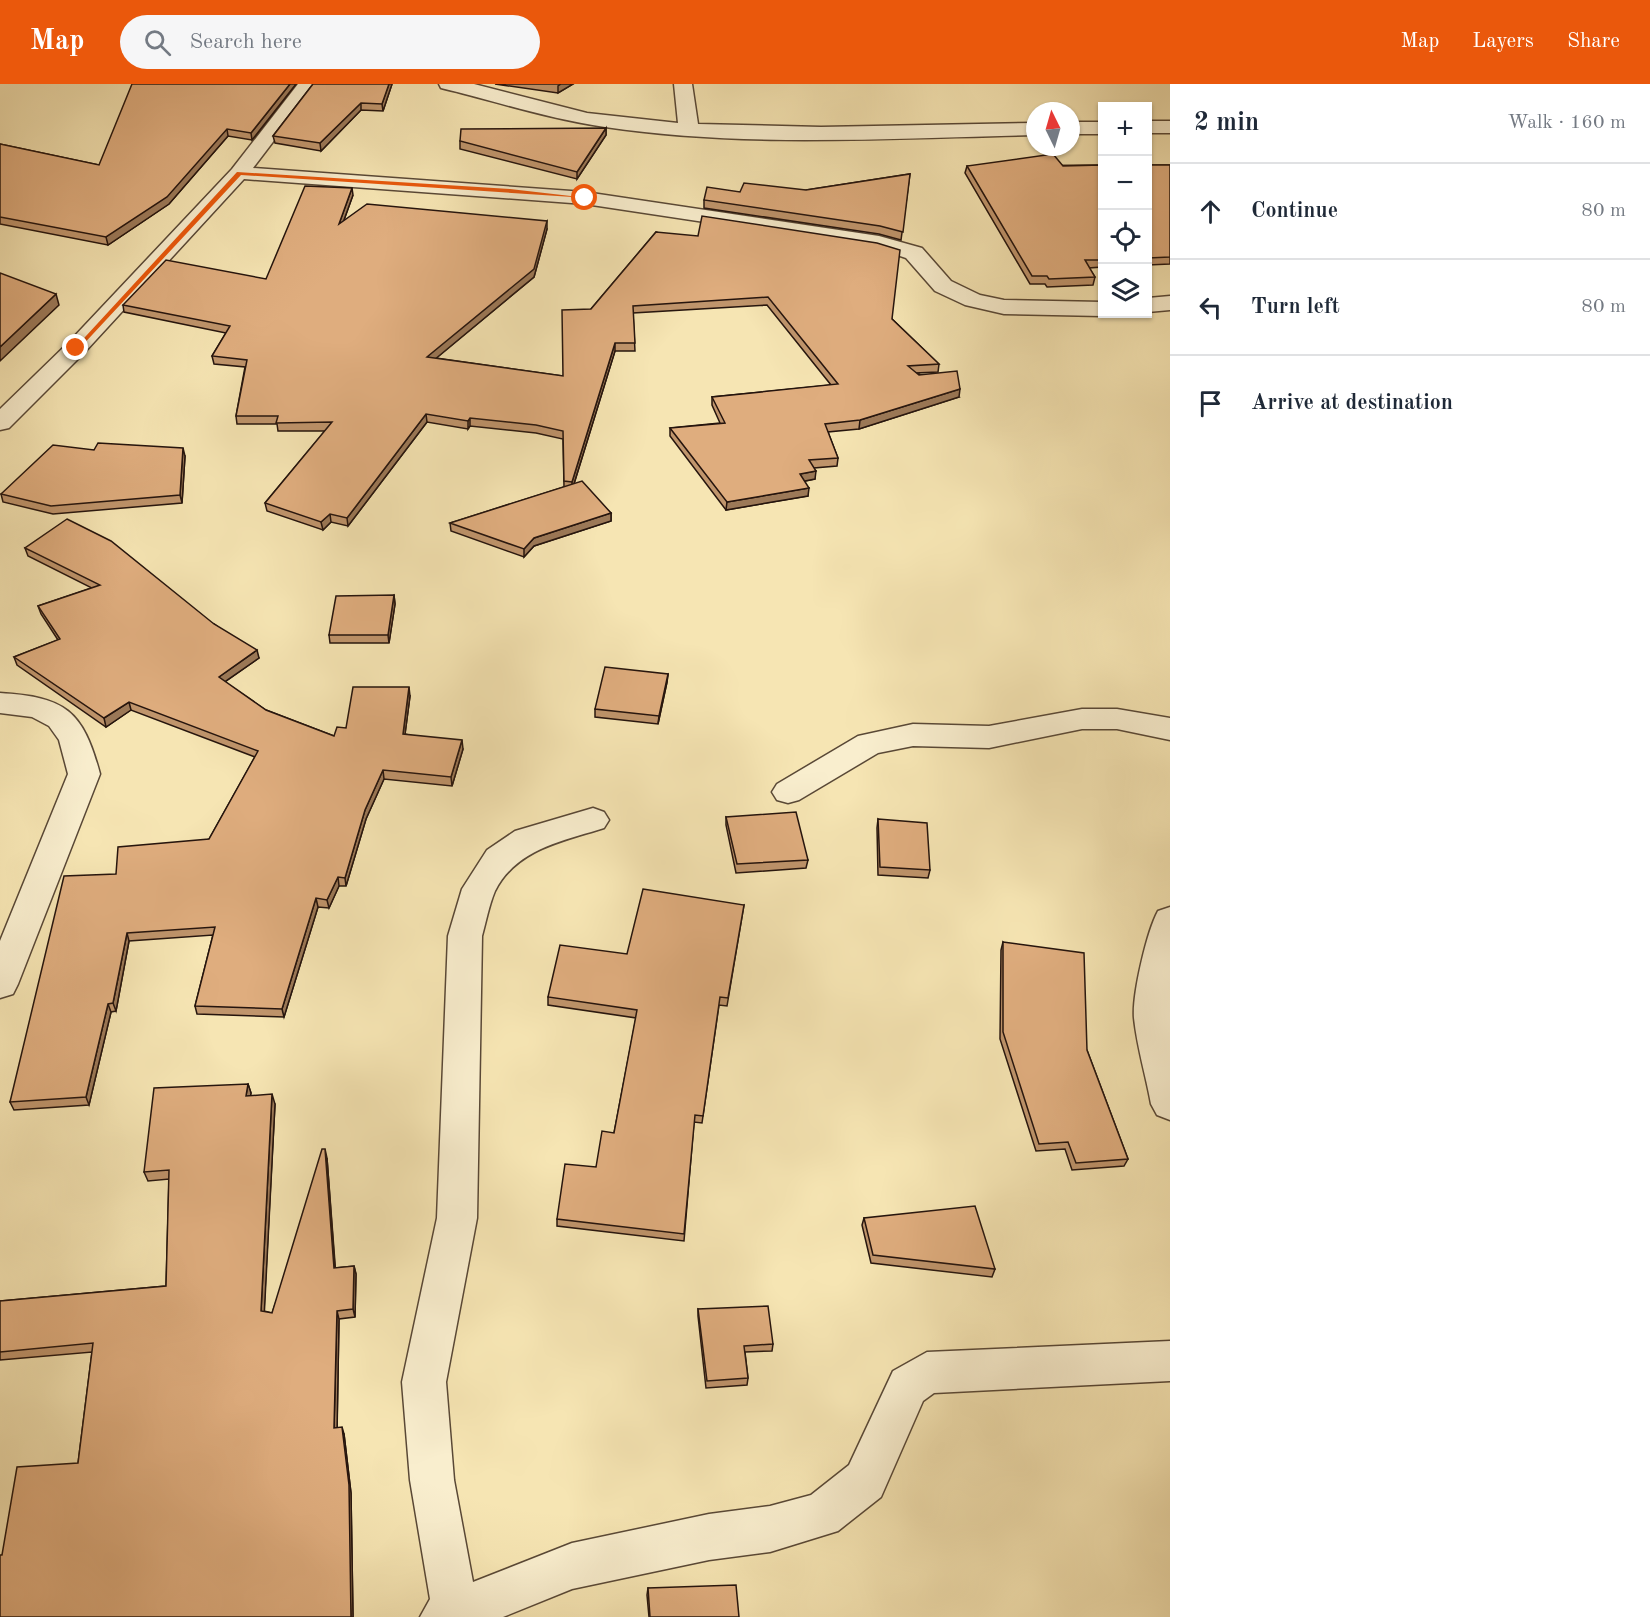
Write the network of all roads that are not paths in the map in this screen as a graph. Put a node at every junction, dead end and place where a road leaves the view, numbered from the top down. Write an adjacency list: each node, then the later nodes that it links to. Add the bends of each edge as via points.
1 (308, 84): 10 (street)
2 (448, 84): 9 (street, via 605,122)
3 (683, 84): 9 (street)
4 (1152, 127): 5 (street)
5 (1170, 127)
6 (1080, 128): 7 (street)
7 (1098, 128)
8 (1026, 129): 9 (street, via 756,135)
9 (689, 130)
10 (239, 173): 13 (street, via 575,197 879,242 914,253 943,286 973,300 1014,308); 14 (street, via 76,348)
11 (1170, 303): 12 (street)
12 (1152, 305)
13 (1098, 309)
14 (0, 423)
15 (0, 703): 20 (street, via 56,714 76,739 84,774)
16 (1170, 729): 17 (street, via 1117,719 1082,719 989,737 913,735 869,744)
17 (788, 792)
18 (593, 820): 23 (street, via 527,840 499,859 479,889 465,936 457,1218 424,1382)
19 (1170, 920): 21 (street, via 1152,1016)
20 (0, 984)
21 (1170, 1104)
22 (1170, 1361): 23 (street, via 927,1373 908,1386 865,1481 822,1515 770,1529 709,1537 572,1566)
23 (450, 1614)

